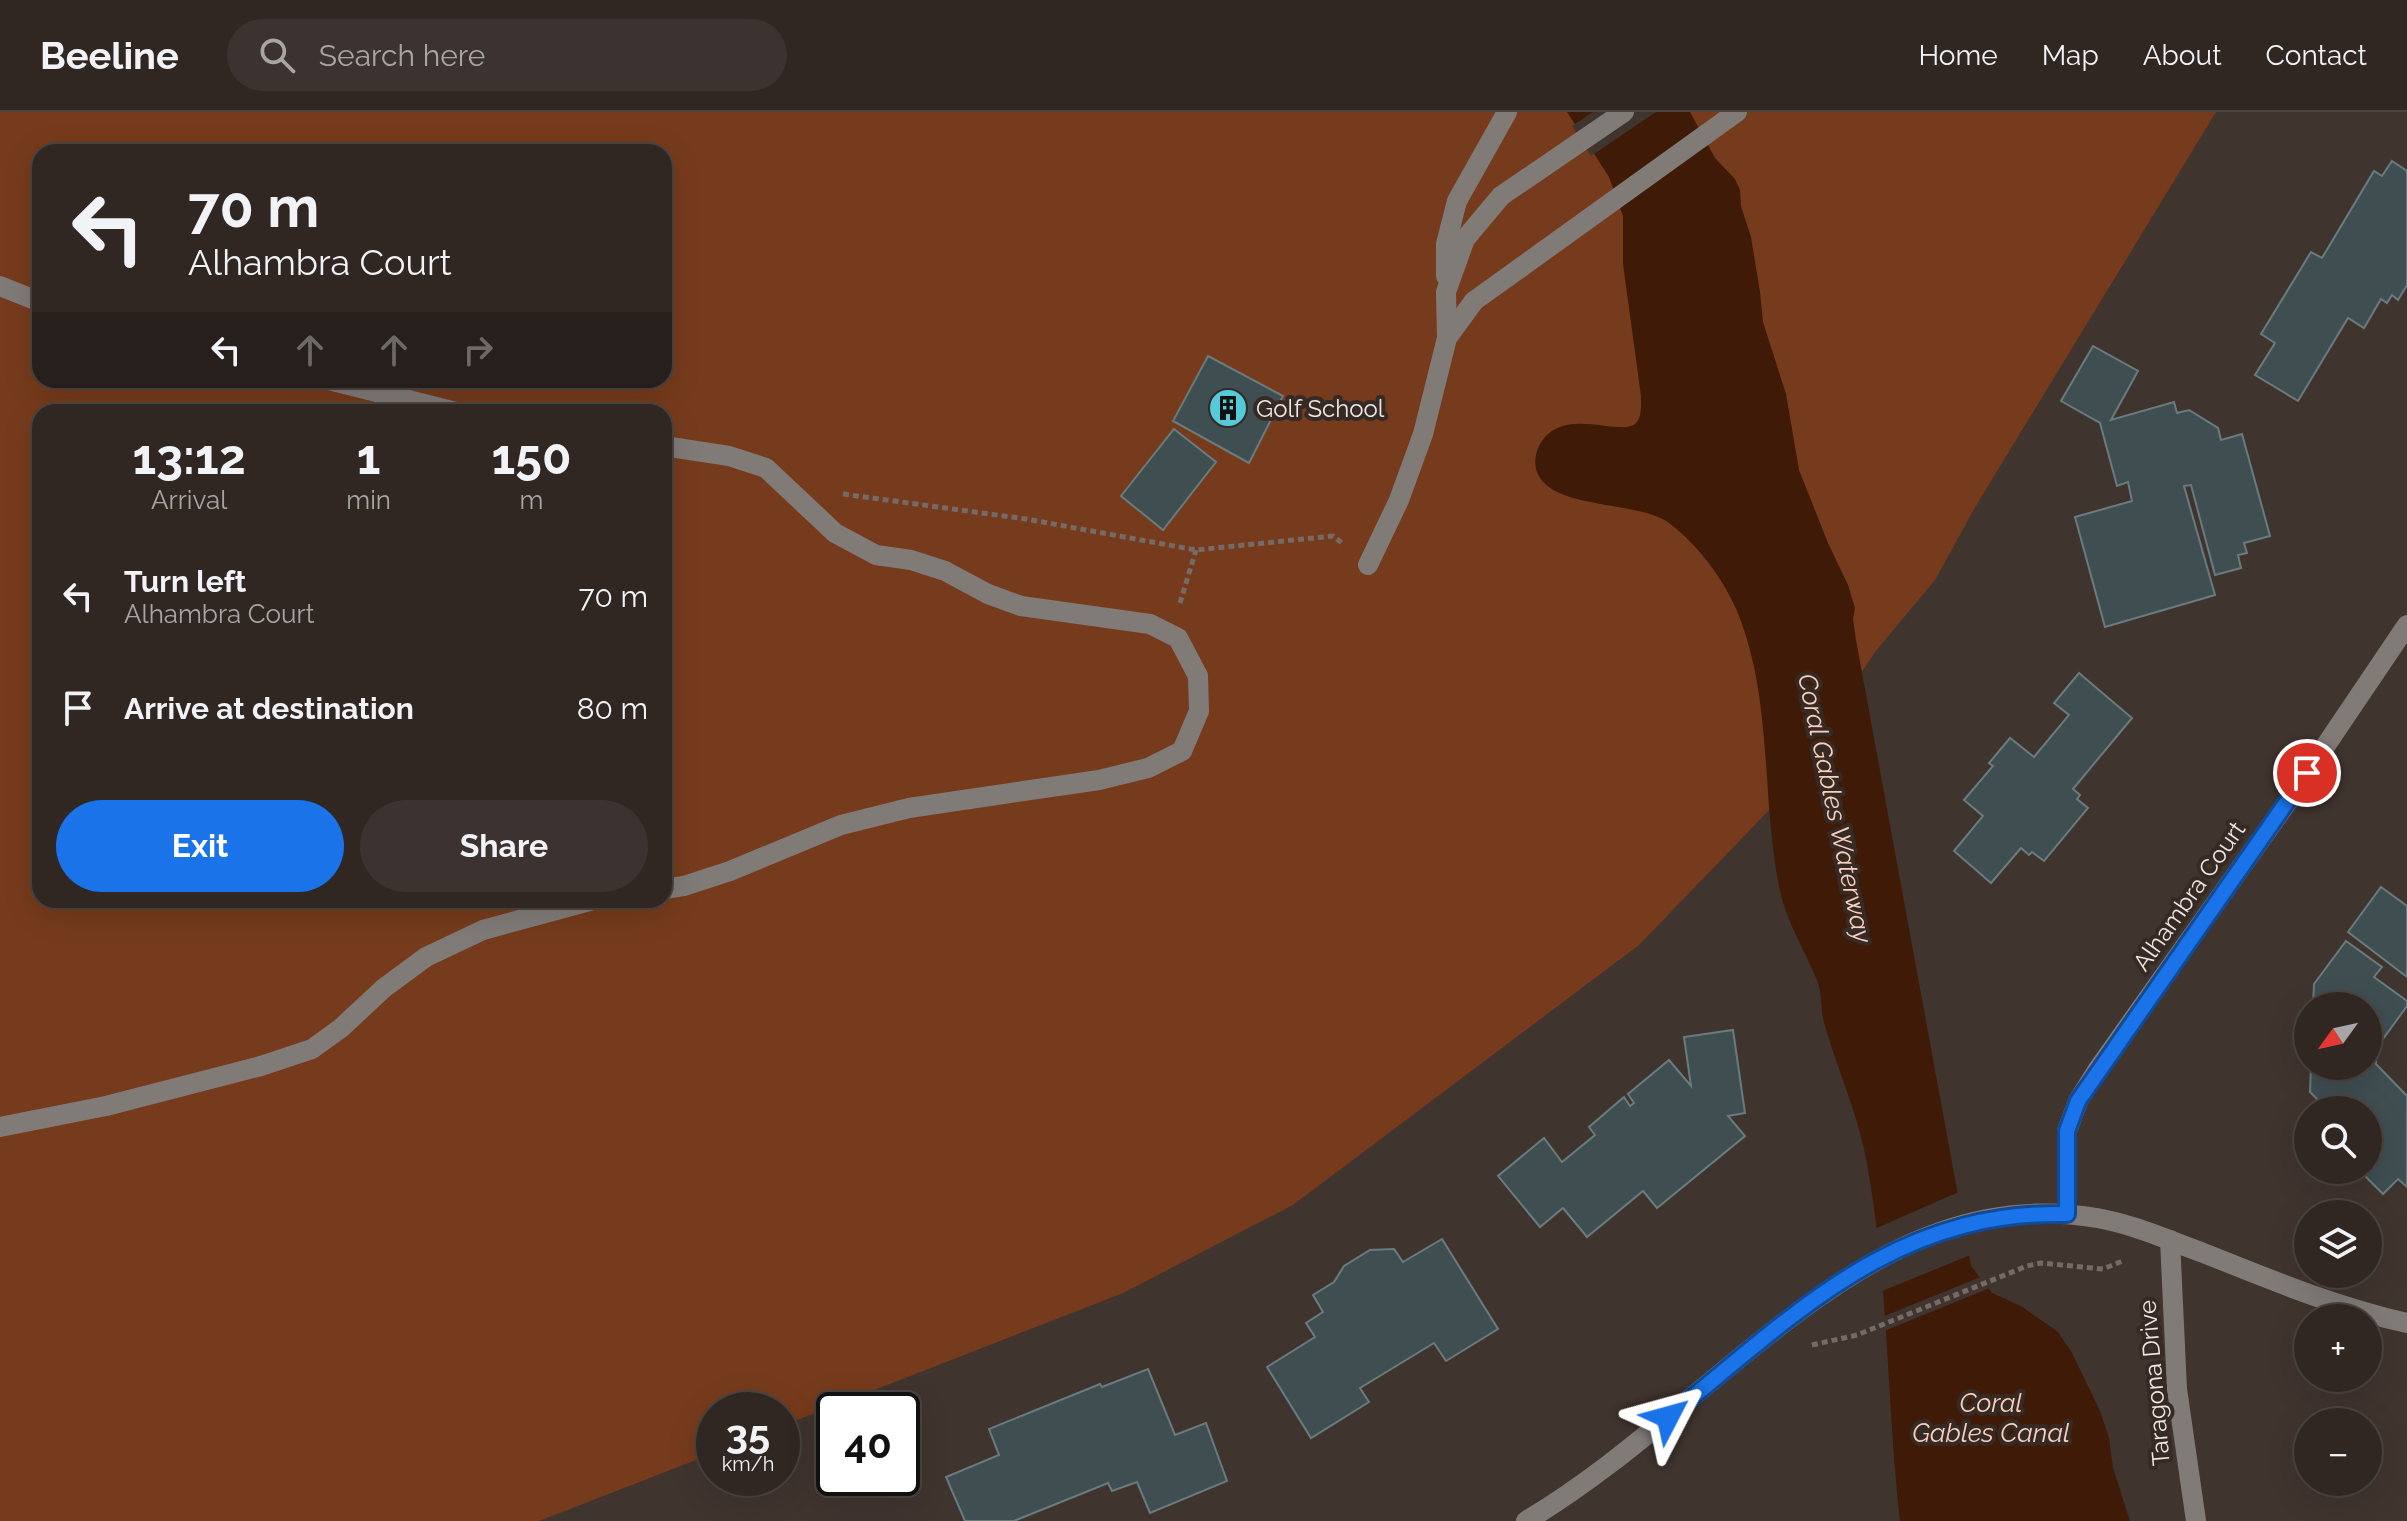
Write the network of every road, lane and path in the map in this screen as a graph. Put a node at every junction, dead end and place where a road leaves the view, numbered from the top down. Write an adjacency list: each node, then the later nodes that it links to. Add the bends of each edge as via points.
1 (1507, 112): 5 (street, via 1457,201 1446,244)
2 (1624, 112): 5 (street, via 1501,196 1465,239)
3 (1730, 118): 7 (street, via 1474,301)
4 (0, 286): 6 (street)
5 (1446, 292): 7 (street)
6 (32, 299)
7 (1447, 338): 13 (street, via 1423,434)
8 (361, 388): 9 (street)
9 (424, 404)
10 (672, 447): 11 (street, via 766,468)
11 (787, 486): 12 (path, via 1026,519); 15 (street, via 835,533 876,555 945,571 1021,606 1150,624)
12 (1196, 550): 13 (path, via 1333,536); 15 (path)
13 (1368, 565)
14 (2407, 625): 19 (street, Alhambra Court, via 2078,1101 2067,1131)
15 (1171, 634): 16 (street, via 1198,676 1199,711 1182,751 1148,768 1099,780 909,808 841,825 730,871)
16 (672, 888)
17 (564, 908): 18 (street, via 483,930 426,957 312,1049 106,1106)
18 (0, 1127)
19 (2067, 1214): 20 (street, via 2100,1218); 24 (street, via 2033,1213 1948,1228 1866,1265 1792,1315 1591,1478)
20 (2170, 1240): 22 (street, via 2313,1297); 25 (street, Taragona Drive, via 2177,1389)
21 (2103, 1269): 23 (path, via 2027,1266 1857,1335)
22 (2407, 1323)
23 (1799, 1346)
24 (1526, 1521)
25 (2196, 1521)

